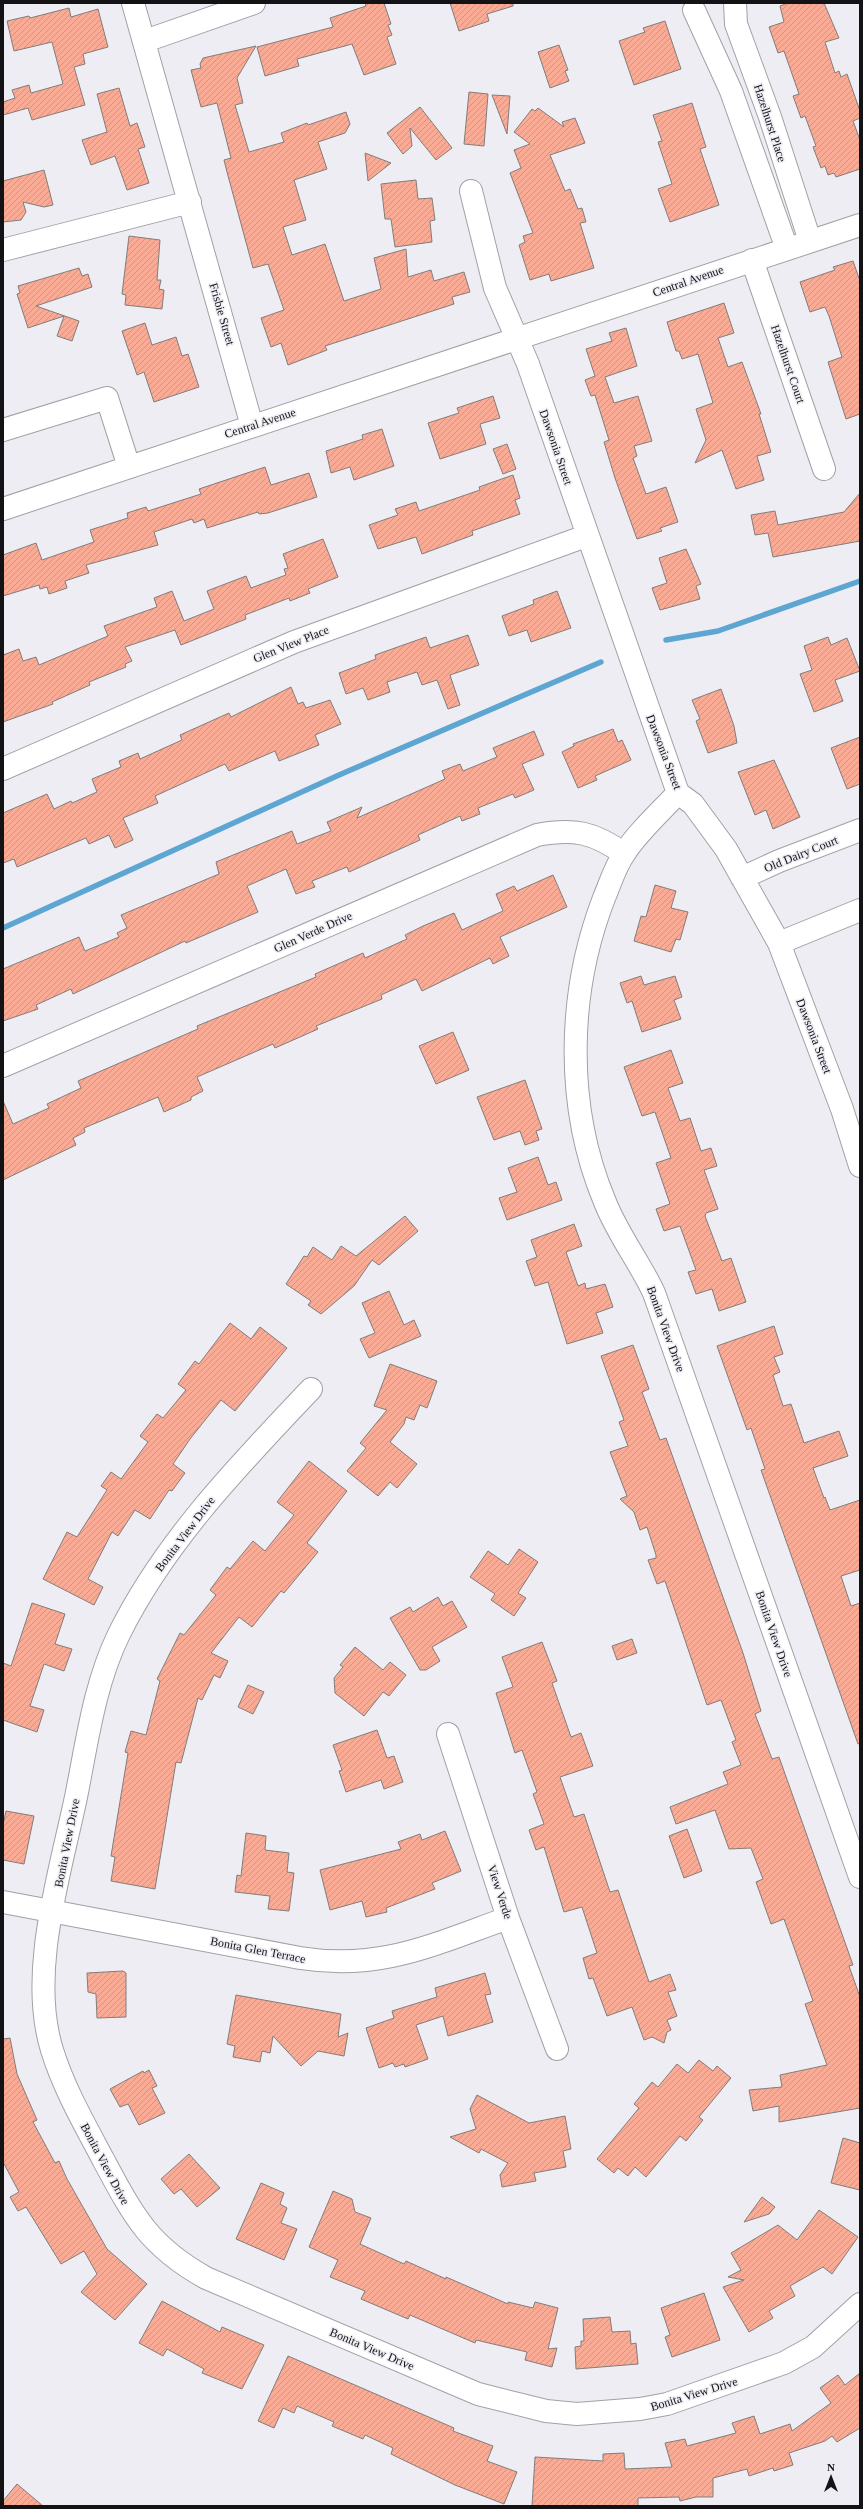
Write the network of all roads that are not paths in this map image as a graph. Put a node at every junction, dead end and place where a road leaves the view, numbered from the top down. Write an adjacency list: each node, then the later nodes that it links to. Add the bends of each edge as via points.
1 (133, 3): 5 (street, Frisbie Street)
2 (254, 3): 5 (street)
3 (735, 3): 9 (street, Hazelhurst Place, via 736,24 770,117)
4 (694, 10): 10 (street, via 731,91)
5 (146, 41): 7 (street, Frisbie Street)
6 (471, 191): 13 (street, via 495,288)
7 (190, 202): 11 (street); 14 (street, Frisbie Street)
8 (860, 225): 9 (street, Central Avenue)
9 (810, 241): 10 (street, Central Avenue)
10 (787, 249): 12 (street, Central Avenue)
11 (3, 250)
12 (752, 260): 13 (street, Central Avenue); 17 (street, Hazelhurst Court)
13 (518, 340): 14 (street, Central Avenue); 19 (street, Dawsonia Street)
14 (252, 426): 16 (street, Central Avenue)
15 (3, 430): 16 (street, via 107,398)
16 (130, 467): 18 (street, Central Avenue)
17 (824, 469)
18 (3, 509)
19 (586, 536): 20 (street, Glen View Place, via 294,642); 21 (street, Dawsonia Street)
20 (3, 769)
21 (678, 793): 23 (street, Bonita View Drive); 24 (street, Dawsonia Street, via 698,810 726,848)
22 (860, 830): 24 (street, Old Dairy Court)
23 (624, 854): 27 (street, Glen Verde Drive, via 608,842 583,833 559,830 537,835); 31 (street, Bonita View Drive, via 610,882 589,942 578,1005 576,1068 585,1134 604,1201 618,1233 654,1293)
24 (742, 878): 26 (street, Dawsonia Street)
25 (860, 910): 26 (street)
26 (779, 943): 28 (street, Dawsonia Street, via 842,1109)
27 (3, 1066)
28 (860, 1166)
29 (311, 1389): 33 (street, Bonita View Drive, via 248,1456 196,1517 147,1585 118,1637 98,1693)
30 (448, 1734): 34 (street, View Verde)
31 (860, 1877)
32 (3, 1902): 33 (street, Bonita Glen Terrace)
33 (53, 1911): 34 (street, Bonita Glen Terrace, via 300,1958 339,1962 359,1962 397,1956); 36 (street, Bonita View Drive, via 44,1955 45,2017 51,2047 70,2097 132,2214 148,2234 178,2263 206,2278 478,2394 546,2411 577,2414 667,2404 784,2363 813,2347)
34 (508, 1918): 35 (street, View Verde)
35 (557, 2049)
36 (860, 2304)

